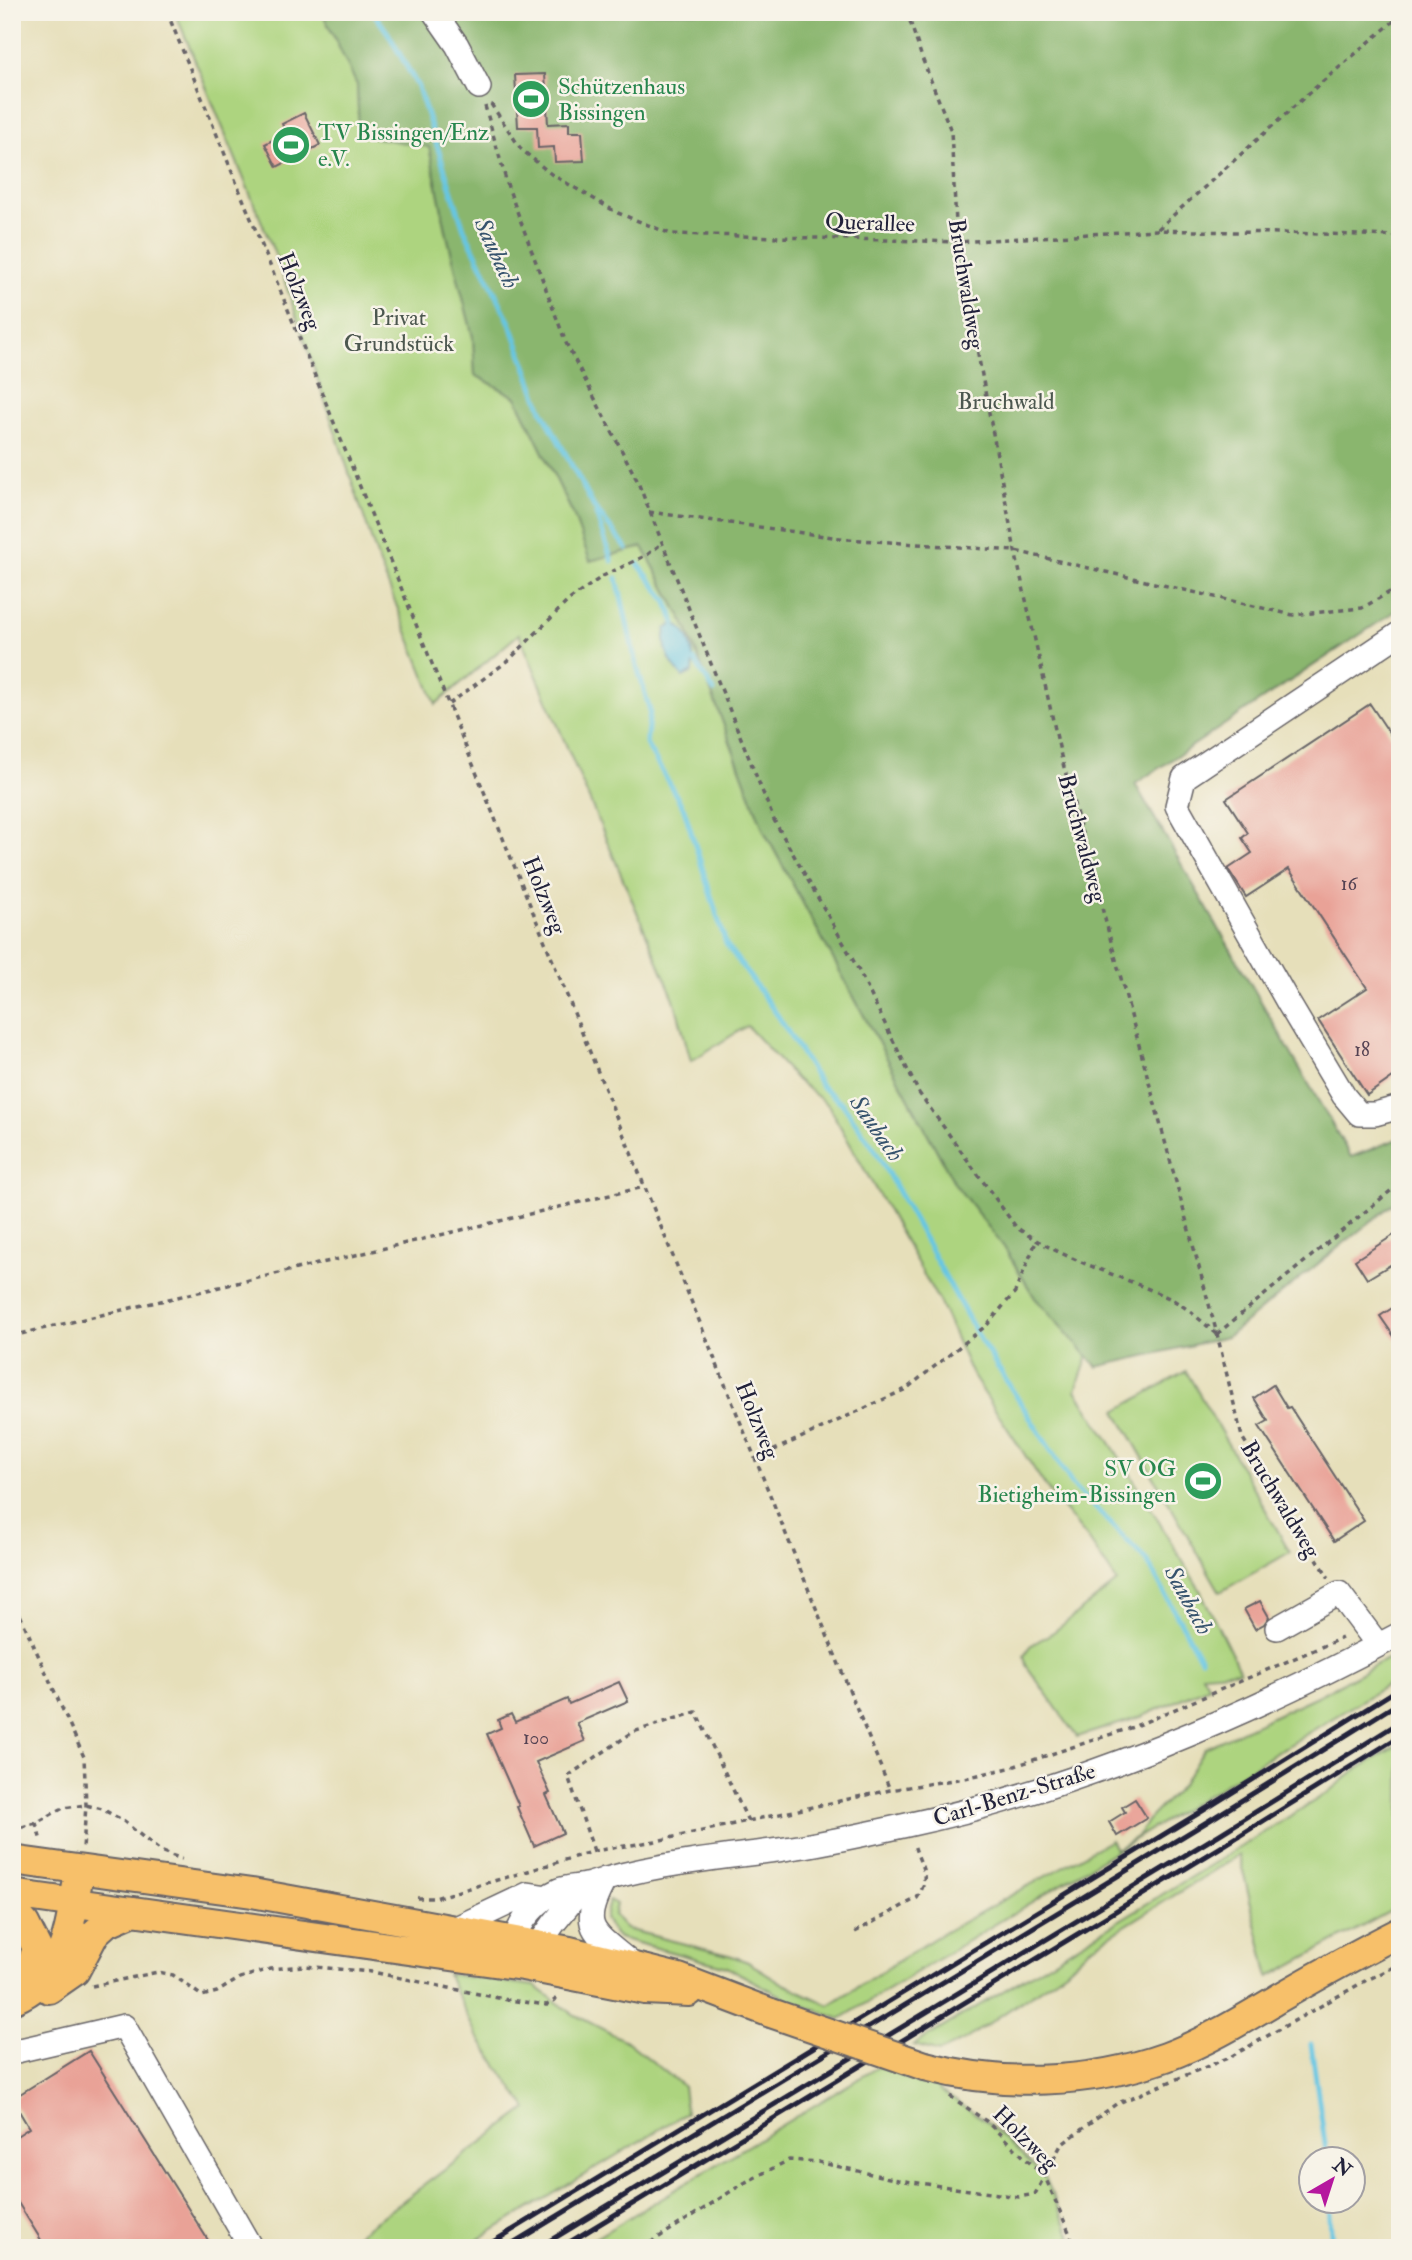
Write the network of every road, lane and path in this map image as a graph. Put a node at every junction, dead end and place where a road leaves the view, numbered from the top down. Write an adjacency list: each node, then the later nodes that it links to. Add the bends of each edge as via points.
1 (167, 12): 14 (path, Holzweg)
2 (434, 12): 5 (street)
3 (908, 12): 8 (path, Bruchwaldweg, via 951,131)
4 (1400, 16): 6 (path)
5 (479, 87): 8 (path, Querallee, via 521,149 551,174 618,213 671,234); 9 (path, via 508,187 566,343)
6 (1156, 230): 7 (path, Querallee); 8 (path, Querallee)
7 (1400, 236)
8 (957, 242): 11 (path, Bruchwaldweg)
9 (649, 512): 10 (path); 11 (path, via 847,539)
10 (661, 544): 14 (path, via 569,600 509,660); 18 (path, via 774,820 857,967 919,1093 1016,1227)
11 (1015, 551): 12 (path, via 1293,615 1362,608); 19 (path, Bruchwaldweg, via 1061,756)
12 (1400, 586)
13 (1400, 633): 15 (street, via 1184,778 1177,806 1344,1096 1359,1114)
14 (449, 704): 17 (path, Holzweg)
15 (1400, 1107)
16 (1400, 1183): 19 (path)
17 (645, 1187): 20 (path); 21 (path, Holzweg)
18 (1036, 1242): 19 (path, via 1172,1300); 21 (path, via 1015,1292 987,1325 906,1389)
19 (1217, 1334): 22 (path, Bruchwaldweg, via 1242,1437)
20 (12, 1336)
21 (755, 1459): 27 (path, Holzweg)
22 (1339, 1593): 24 (street); 26 (street)
23 (12, 1597): 28 (path, via 84,1757)
24 (1277, 1628)
25 (1400, 1634): 26 (street, Carl-Benz-Straße)
26 (1371, 1637): 27 (path, via 1133,1727 1009,1768); 30 (street, Carl-Benz-Straße, via 1265,1702 1146,1752 1074,1778)
27 (890, 1790): 29 (path)
28 (86, 1805): 31 (path, via 63,1808); 34 (path, via 122,1820 160,1851); 35 (path)
29 (749, 1822): 32 (path); 32 (path, via 696,1712 633,1732 568,1776)
30 (910, 1825): 36 (street, Carl-Benz-Straße, via 630,1871); 44 (path, via 923,1868 922,1890 917,1898)
31 (12, 1830)
32 (594, 1851): 39 (path, via 435,1898)
33 (12, 1860): 35 (main road)
34 (190, 1862)
35 (80, 1868): 40 (main road); 43 (main road, via 252,1893)
36 (595, 1882): 38 (street, Carl-Benz-Straße, via 560,1889); 46 (street); 47 (street, via 591,1923 598,1936)
37 (12, 1894): 40 (main road)
38 (548, 1897): 43 (street, Carl-Benz-Straße, via 528,1894); 46 (street, Carl-Benz-Straße, via 526,1918)
39 (415, 1898)
40 (74, 1903): 42 (main road); 51 (main road, via 56,1965 48,1977)
41 (12, 1909): 51 (main road, via 37,1948)
42 (134, 1911): 46 (main road); 49 (main road, via 95,1933 75,1971)
43 (452, 1930): 46 (main road)
44 (855, 1932)
45 (1400, 1932): 53 (main road, via 1216,2035 1165,2057 1107,2072 1035,2079 990,2078)
46 (526, 1951): 47 (main road); 48 (main road)
47 (632, 1965): 50 (main road)
48 (569, 1975): 49 (path, via 547,2005 372,1972 304,1966 270,1969 202,1996 173,1975 159,1972 81,1989); 50 (main road, via 645,1990)
49 (62, 1980): 51 (main road)
50 (720, 1994): 53 (main road, bridge)
51 (17, 1998)
52 (12, 2052): 55 (street, via 124,2026)
53 (932, 2068): 54 (path, Holzweg, via 939,2090 986,2121)
54 (1045, 2176): 56 (path, via 1035,2194 1019,2197 789,2160); 57 (path, Holzweg)
55 (251, 2248)
56 (642, 2248)
57 (1076, 2248)

